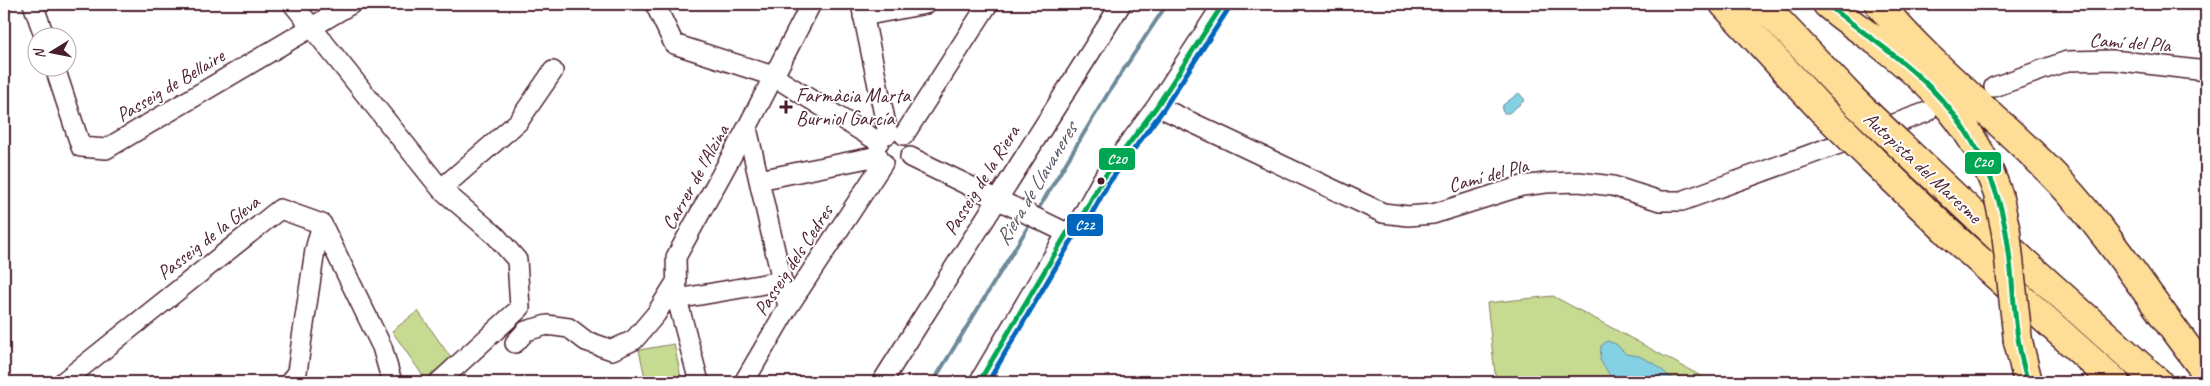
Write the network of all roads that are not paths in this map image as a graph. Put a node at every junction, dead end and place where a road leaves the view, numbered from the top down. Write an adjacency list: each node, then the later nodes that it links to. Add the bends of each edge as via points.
1 (33, 4): 16 (street)
2 (294, 4): 15 (street)
3 (351, 4): 15 (street, Passeig de Bellaire)
4 (655, 4): 19 (street, via 674,44)
5 (811, 4): 19 (street, Carrer de l'Alzina)
6 (926, 4): 14 (street)
7 (1121, 4): 29 (street, Passeig de la Riera)
8 (1223, 4): 22 (street)
9 (1724, 4): 46 (highway, Autopista del Maresme, bridge, via 1871,158 1950,234)
10 (1762, 4): 47 (highway, Autopista del Maresme, bridge, via 1898,143)
11 (1827, 4): 45 (highway, bridge, via 1927,83 1969,132 1982,154 1998,194 2006,232 2018,341)
12 (1879, 4): 36 (highway, via 1926,57 2065,188 2102,230)
13 (981, 8): 25 (street, Passeig dels Cedres)
14 (862, 10): 25 (street)
15 (312, 27): 20 (street, Passeig de Bellaire, via 106,149 81,147); 28 (street)
16 (41, 28)
17 (554, 71): 28 (street, via 518,122)
18 (2206, 71): 21 (street, Camí del Pla, via 2113,60 2068,61)
19 (773, 76): 24 (street, Carrer de l'Alzina); 25 (street)
20 (57, 78)
21 (1994, 87)
22 (1157, 106): 23 (street, Camí del Pla, via 1382,213 1408,216 1433,214 1522,186 1546,183 1613,186 1660,200 1682,201); 31 (street, via 1102,180 1080,220)
23 (1927, 112)
24 (747, 128): 27 (street); 33 (street, Carrer de l'Alzina, via 676,257)
25 (887, 146): 26 (street, via 911,145); 26 (street, via 893,167); 27 (street); 34 (street, Passeig dels Cedres)
26 (910, 158): 29 (street)
27 (759, 180): 32 (street)
28 (441, 189): 40 (street, via 496,236 517,260 520,308)
29 (996, 199): 31 (street); 43 (street, Passeig de la Riera)
30 (322, 224): 37 (street, Passeig de la Gleva, via 280,209); 38 (street, via 315,250 297,372); 39 (street, via 382,347)
31 (1067, 233): 44 (street)
32 (782, 280): 33 (street); 34 (street)
33 (676, 290): 35 (street, via 634,340 612,350 586,341 569,328 547,324 526,331); 41 (street, Carrer de l'Alzina)
34 (788, 307): 42 (street, Passeig dels Cedres)
35 (515, 343)
36 (2206, 372)
37 (63, 382)
38 (290, 382)
39 (392, 382)
40 (439, 382)
41 (699, 382)
42 (744, 382)
43 (882, 382)
44 (979, 382)
45 (2028, 382)
46 (2115, 382)
47 (2158, 382)

